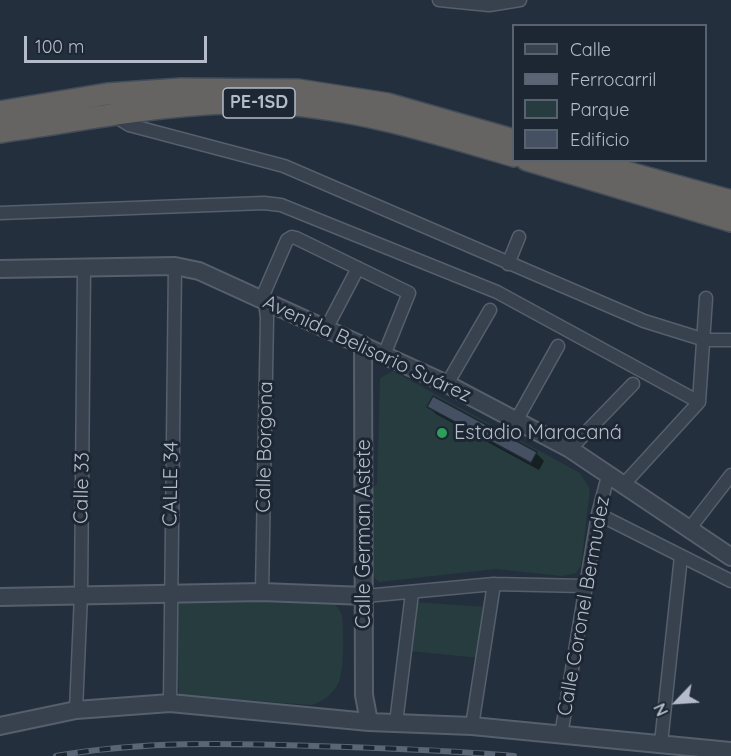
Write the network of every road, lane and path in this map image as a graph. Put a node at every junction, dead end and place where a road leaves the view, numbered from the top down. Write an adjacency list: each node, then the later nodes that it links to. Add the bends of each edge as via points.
1 (438, 0): 3 (street)
2 (520, 0): 3 (street, via 489,5)
3 (458, 2)
4 (0, 112): 7 (highway, PE-1SD, via 107,94 181,88 298,90 388,104)
5 (112, 115): 6 (highway, PE-1SD); 8 (highway, PE-1SD, via 181,105 296,106 415,126); 15 (street, via 129,125 284,166)
6 (0, 132)
7 (512, 140)
8 (512, 156)
9 (534, 162): 13 (highway)
10 (589, 162): 11 (highway)
11 (731, 201)
12 (0, 213): 31 (street, via 281,205 497,292)
13 (731, 221)
14 (519, 237): 15 (street)
15 (508, 264): 24 (street, via 644,321)
16 (175, 266): 17 (street, Avenida Belisario Suárez); 21 (street, Avenida Belisario Suárez, via 198,271); 47 (street, CALLE 34)
17 (84, 267): 19 (street, Avenida Belisario Suárez); 46 (street, Calle 33)
18 (358, 268): 21 (street, Calle Borgona, via 291,237 264,293); 23 (street); 28 (street, via 409,293)
19 (0, 269)
20 (706, 298): 24 (street)
21 (266, 303): 23 (street, Avenida Belisario Suárez); 44 (street, Calle Borgona)
22 (490, 310): 29 (street)
23 (326, 329): 26 (street, Avenida Belisario Suárez)
24 (705, 340): 25 (street); 31 (street)
25 (731, 340)
26 (363, 345): 28 (street, Avenida Belisario Suárez); 48 (street, Calle German Astete)
27 (558, 346): 32 (street)
28 (384, 354): 29 (street, Avenida Belisario Suárez)
29 (447, 384): 32 (street, Avenida Belisario Suárez)
30 (633, 384): 33 (street)
31 (699, 402): 36 (street)
32 (516, 421): 33 (street, Avenida Belisario Suárez)
33 (570, 449): 35 (street, Avenida Belisario Suárez)
34 (731, 475): 38 (street)
35 (608, 476): 36 (street, Avenida Belisario Suárez); 37 (street, Calle Coronel Bermudez)
36 (624, 484): 38 (street, Avenida Belisario Suárez)
37 (598, 514): 39 (street); 43 (street, Calle Coronel Bermudez)
38 (690, 528): 40 (street, Avenida Belisario Suárez)
39 (681, 556): 41 (street); 57 (street)
40 (731, 557)
41 (731, 581)
42 (494, 584): 43 (street); 45 (street); 55 (street)
43 (585, 586): 56 (street, Calle Coronel Bermudez)
44 (262, 592): 47 (street); 48 (street)
45 (412, 593): 48 (street); 53 (street)
46 (81, 594): 47 (street); 49 (street); 51 (street, Calle 33)
47 (170, 594): 50 (street, CALLE 34)
48 (365, 596): 52 (street, Calle German Astete, via 364,695)
49 (0, 597)
50 (170, 703): 51 (street); 52 (street)
51 (76, 710): 54 (street)
52 (369, 722): 53 (street)
53 (396, 723): 55 (street)
54 (0, 726)
55 (472, 726): 56 (street)
56 (561, 735): 57 (street)
57 (661, 744): 58 (street)
58 (731, 751)

